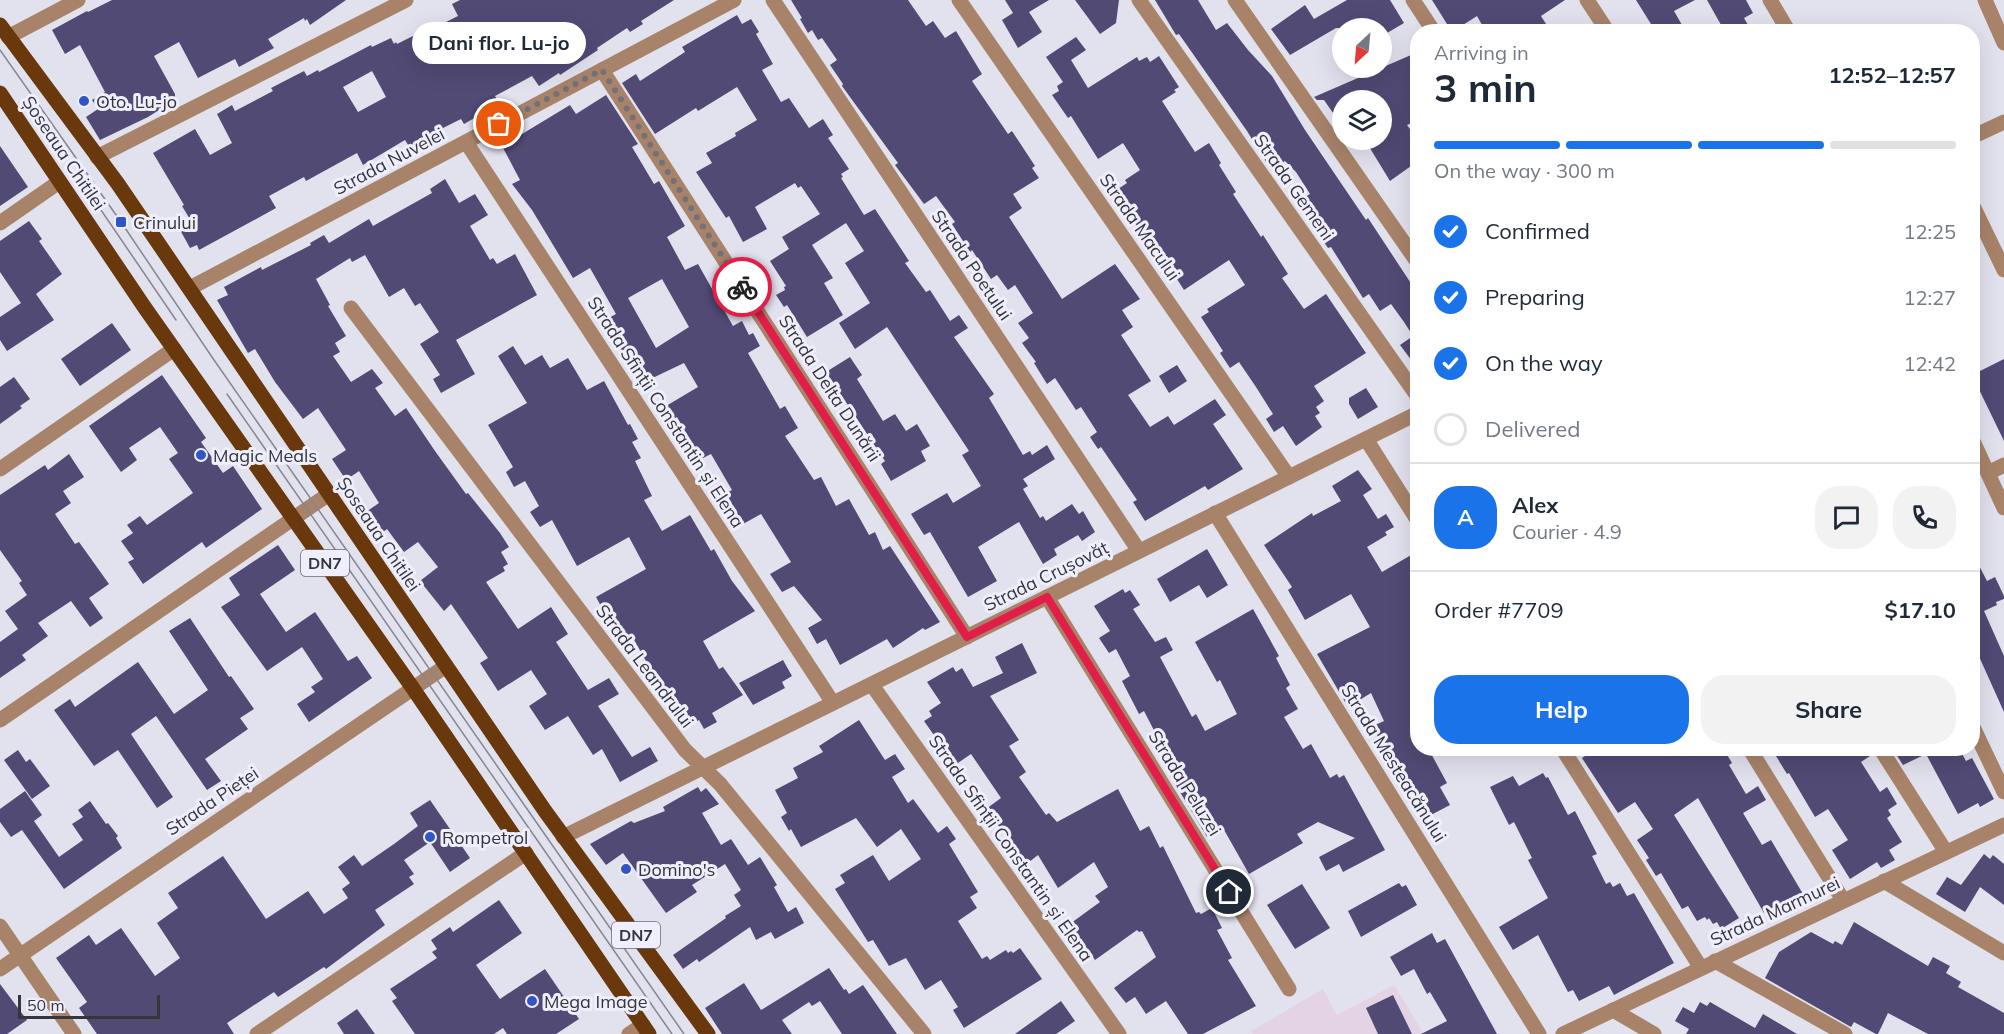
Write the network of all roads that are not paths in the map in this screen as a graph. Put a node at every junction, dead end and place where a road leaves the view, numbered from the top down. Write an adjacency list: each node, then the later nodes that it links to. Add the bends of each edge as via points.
1 (78, 0): 15 (street)
2 (406, 0): 22 (street)
3 (734, 0): 17 (street, Strada Nuvelei)
4 (773, 0): 44 (street, Strada Poetului)
5 (959, 0): 38 (street, Strada Macului)
6 (1139, 0): 31 (street, Strada Gemeni)
7 (1235, 0): 26 (street)
8 (1413, 0): 12 (street)
9 (1587, 0): 13 (street)
10 (1770, 0): 14 (street)
11 (1985, 0): 16 (street)
12 (1429, 24)
13 (1603, 24)
14 (1784, 24)
15 (4, 31): 22 (main road, Șoseaua Chitilei / DN7)
16 (2004, 43)
17 (602, 70): 21 (street, Strada Nuvelei); 46 (street, Strada Delta Dunării)
18 (0, 93): 23 (main road, Șoseaua Chitilei / DN7)
19 (2004, 122): 20 (street)
20 (1980, 133)
21 (466, 142): 28 (street, Strada Nuvelei); 50 (street, Strada Sfinții Constantin și Elena)
22 (98, 157): 28 (main road, Șoseaua Chitilei / DN7)
23 (59, 182): 25 (street); 30 (main road, Șoseaua Chitilei / DN7)
24 (1980, 220): 27 (street)
25 (0, 223)
26 (1410, 252)
27 (2004, 270)
28 (190, 288): 39 (main road, Șoseaua Chitilei / DN7)
29 (351, 308): 56 (street, Strada Leandrului, via 685,750)
30 (174, 349): 36 (street); 43 (main road, Șoseaua Chitilei / DN7)
31 (1410, 386)
32 (1410, 417): 33 (street, Strada Crușovăț)
33 (1366, 439): 38 (street, Strada Crușovăț); 40 (street)
34 (1980, 456): 37 (street)
35 (2004, 465): 37 (street)
36 (0, 469)
37 (1988, 472): 41 (street)
38 (1289, 477): 42 (street, Strada Crușovăț)
39 (329, 494): 43 (street); 47 (main road, Șoseaua Chitilei / DN7)
40 (1410, 508)
41 (2004, 508)
42 (1215, 513): 44 (street, Strada Crușovăț); 79 (street, Strada Mesteacănului)
43 (294, 518): 49 (main road, Șoseaua Chitilei / DN7); 51 (street)
44 (1139, 551): 45 (street, Strada Crușovăț)
45 (1047, 597): 46 (street, Strada Crușovăț); 70 (street, Strada Peluzei)
46 (967, 637): 48 (street, Strada Crușovăț)
47 (446, 666): 49 (street, Strada Pieței); 59 (main road, Șoseaua Chitilei / DN7)
48 (872, 685): 50 (street, Strada Crușovăț); 78 (street, Strada Sfinții Constantin și Elena)
49 (412, 687): 61 (main road, Șoseaua Chitilei / DN7); 66 (street, Strada Pieței)
50 (833, 703): 56 (street, Strada Crușovăț)
51 (0, 720)
52 (1980, 741): 57 (street)
53 (1567, 756): 68 (street)
54 (1754, 756): 63 (street)
55 (1885, 756): 60 (street)
56 (704, 767): 59 (street, Strada Crușovăț); 77 (street, Strada Leandrului)
57 (2004, 792)
58 (2004, 825): 60 (street, Strada Marmurei)
59 (563, 837): 76 (main road, Șoseaua Chitilei / DN7)
60 (1946, 852): 62 (street, Strada Marmurei)
61 (526, 853): 72 (main road, Șoseaua Chitilei / DN7); 74 (street)
62 (1884, 881): 63 (street, Strada Marmurei); 65 (street)
63 (1843, 900): 67 (street, Strada Marmurei)
64 (0, 926): 66 (street)
65 (2004, 953)
66 (20, 955): 69 (street, Strada Pieței); 73 (street)
67 (1715, 962): 68 (street, Strada Marmurei); 82 (street)
68 (1701, 968): 71 (street, Strada Marmurei)
69 (0, 969)
70 (1289, 989)
71 (1613, 1010): 80 (street, Strada Marmurei); 81 (street)
72 (646, 1030): 75 (street)
73 (74, 1034)
74 (258, 1034)
75 (629, 1034)
76 (708, 1034)
77 (924, 1034)
78 (1119, 1034)
79 (1539, 1034)
80 (1563, 1034)
81 (1654, 1034)
82 (1845, 1034)

